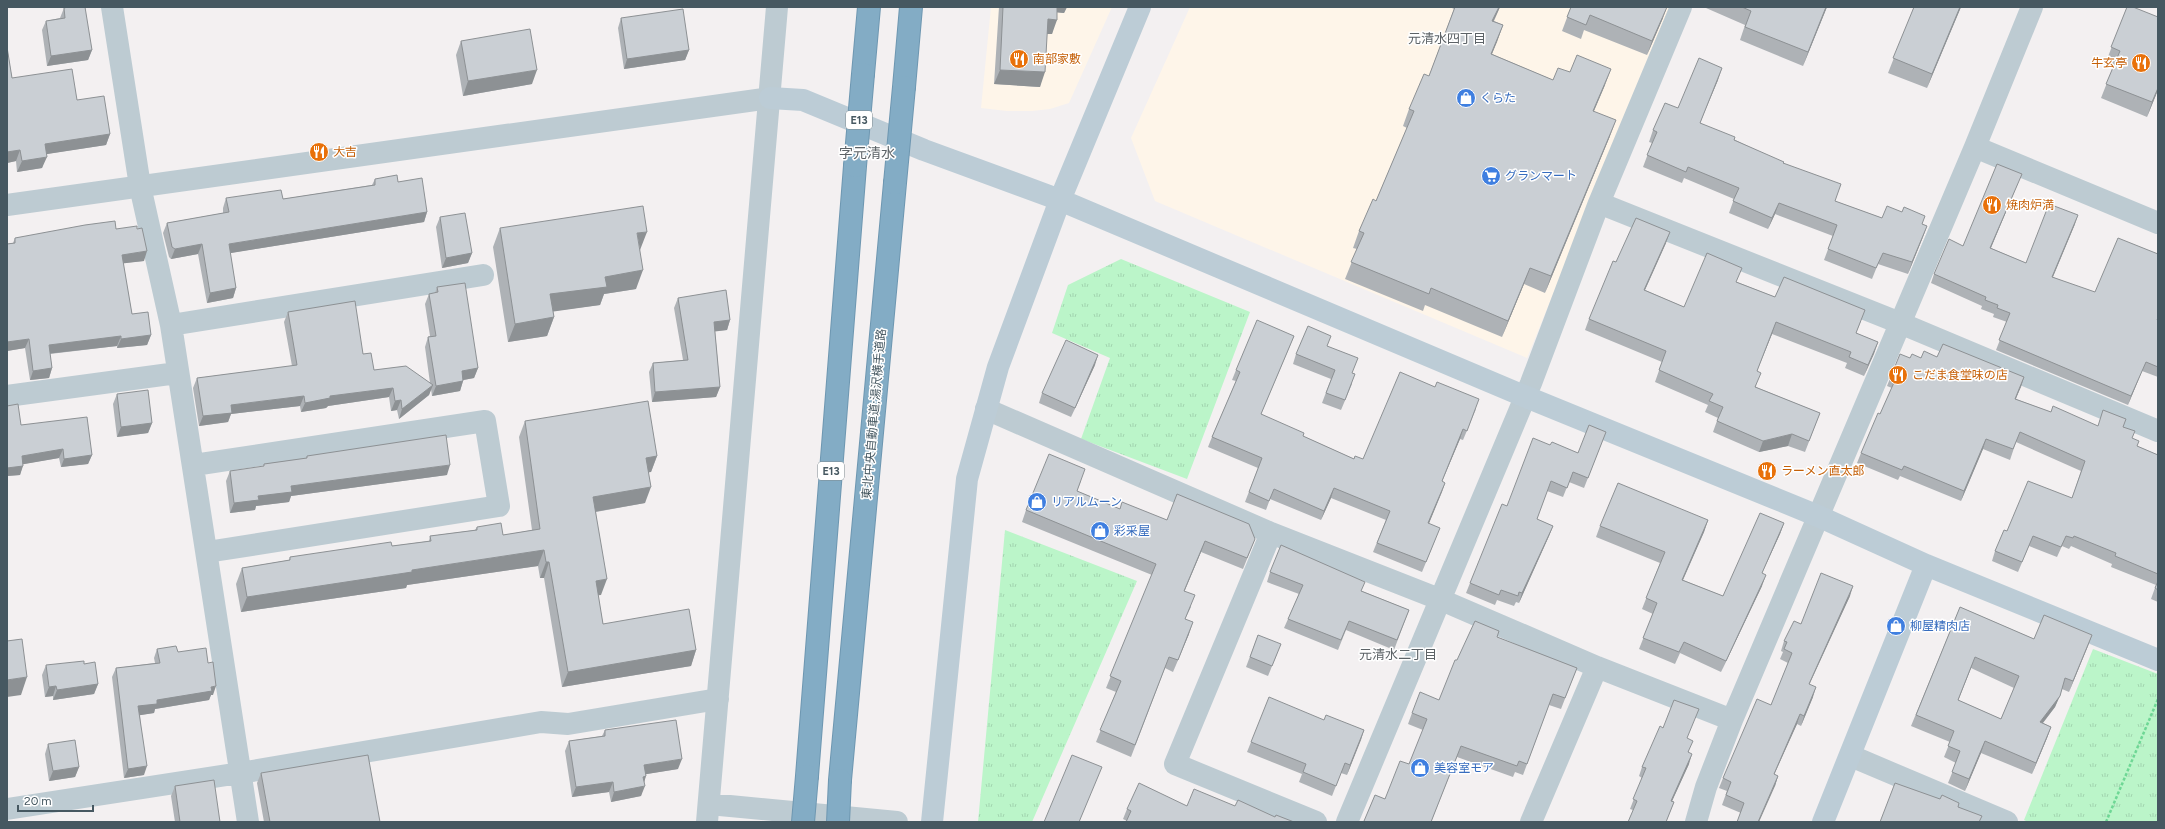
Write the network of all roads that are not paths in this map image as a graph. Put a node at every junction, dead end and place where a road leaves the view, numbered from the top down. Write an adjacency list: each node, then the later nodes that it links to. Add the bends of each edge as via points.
1 (112, 7): 10 (street)
2 (777, 7): 8 (street)
3 (869, 7): 38 (highway, E13, bridge)
4 (911, 7): 39 (highway, 東北中央自動車道;湯沢横手道路, bridge)
5 (1140, 7): 11 (street)
6 (1681, 7): 12 (street)
7 (2032, 7): 9 (street)
8 (770, 98): 10 (street); 11 (street, via 803,100 924,150); 31 (street)
9 (1975, 147): 14 (street); 16 (street)
10 (140, 186): 13 (street); 17 (street)
11 (1060, 200): 20 (street); 21 (street, via 998,367)
12 (1599, 203): 16 (street); 20 (street)
13 (7, 205)
14 (2158, 223)
15 (483, 275): 17 (street)
16 (1900, 323): 22 (street); 24 (street)
17 (170, 325): 18 (street)
18 (177, 373): 19 (street); 23 (street)
19 (7, 396)
20 (1524, 396): 24 (street); 28 (street)
21 (986, 409): 25 (street); 41 (street, via 967,479)
22 (2158, 431)
23 (194, 465): 26 (street); 26 (street, via 485,421 499,506)
24 (1818, 516): 27 (street); 32 (street)
25 (1271, 533): 28 (street); 42 (street, via 1175,764)
26 (207, 552): 34 (street)
27 (1926, 565): 29 (street); 33 (street)
28 (1439, 599): 30 (street); 43 (street)
29 (2158, 660)
30 (1597, 667): 32 (street); 44 (street)
31 (718, 699): 34 (street, via 568,724 542,722); 36 (street)
32 (1732, 720): 45 (street, via 1706,787)
33 (1850, 756): 46 (street); 47 (street)
34 (240, 773): 35 (street); 37 (street)
35 (7, 809)
36 (708, 813): 40 (street)
37 (248, 822)
38 (803, 822)
39 (838, 822)
40 (897, 822)
41 (932, 822)
42 (1316, 822)
43 (1347, 822)
44 (1531, 822)
45 (1696, 822)
46 (1823, 822)
47 (2007, 822)

